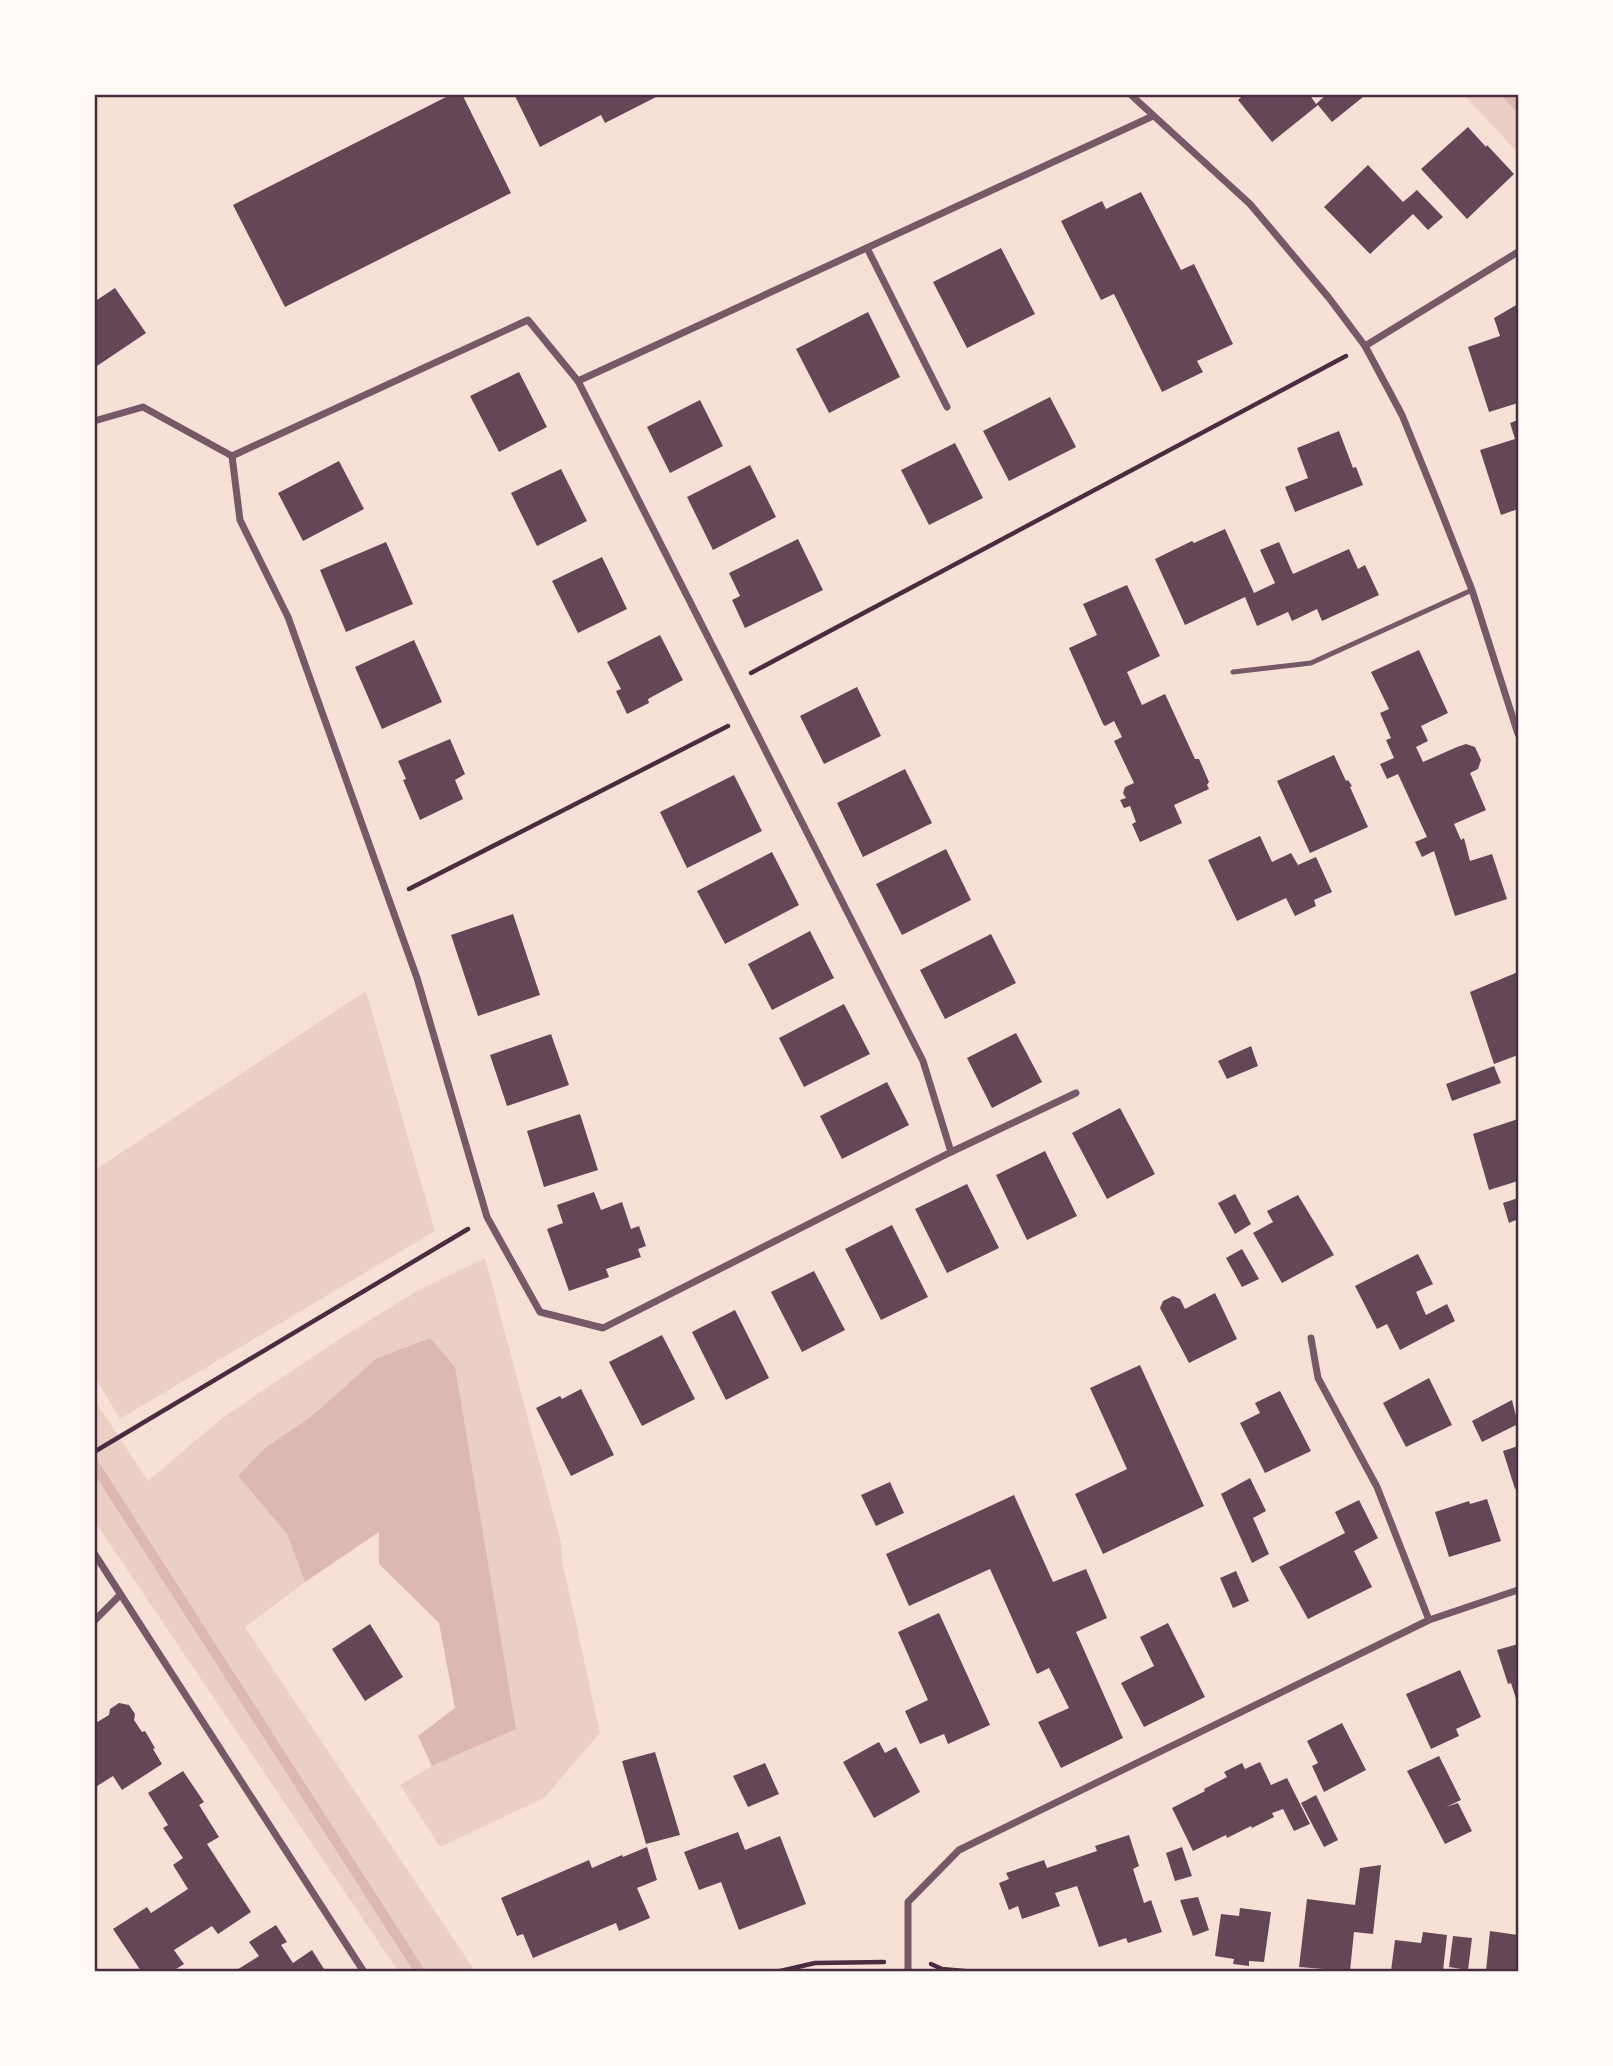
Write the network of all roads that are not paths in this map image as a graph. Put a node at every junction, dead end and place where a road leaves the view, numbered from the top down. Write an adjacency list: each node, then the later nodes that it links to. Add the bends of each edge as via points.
1 (1130, 94): 2 (street)
2 (1153, 116): 3 (street); 5 (street, via 1250,204)
3 (867, 248): 6 (street); 7 (street)
4 (1518, 252): 5 (street)
5 (1365, 346): 10 (street, via 1402,415)
6 (578, 381): 9 (street, via 528,320); 14 (street, via 923,1061)
7 (947, 407)
8 (94, 421): 9 (street, via 143,407)
9 (232, 456): 14 (street, via 240,520 289,617 417,978 487,1217 540,1312 603,1328)
10 (1472, 590): 11 (lane, via 1311,663); 12 (street)
11 (1233, 672)
12 (1518, 734)
13 (1076, 1093): 14 (street)
14 (951, 1152)
15 (1311, 1338): 19 (street, via 1318,1378 1377,1487)
16 (94, 1553): 18 (street)
17 (1518, 1590): 19 (street)
18 (120, 1595): 20 (street); 21 (street)
19 (1429, 1620): 22 (street, via 959,1850 908,1902)
20 (94, 1621)
21 (365, 1972)
22 (908, 1972)

